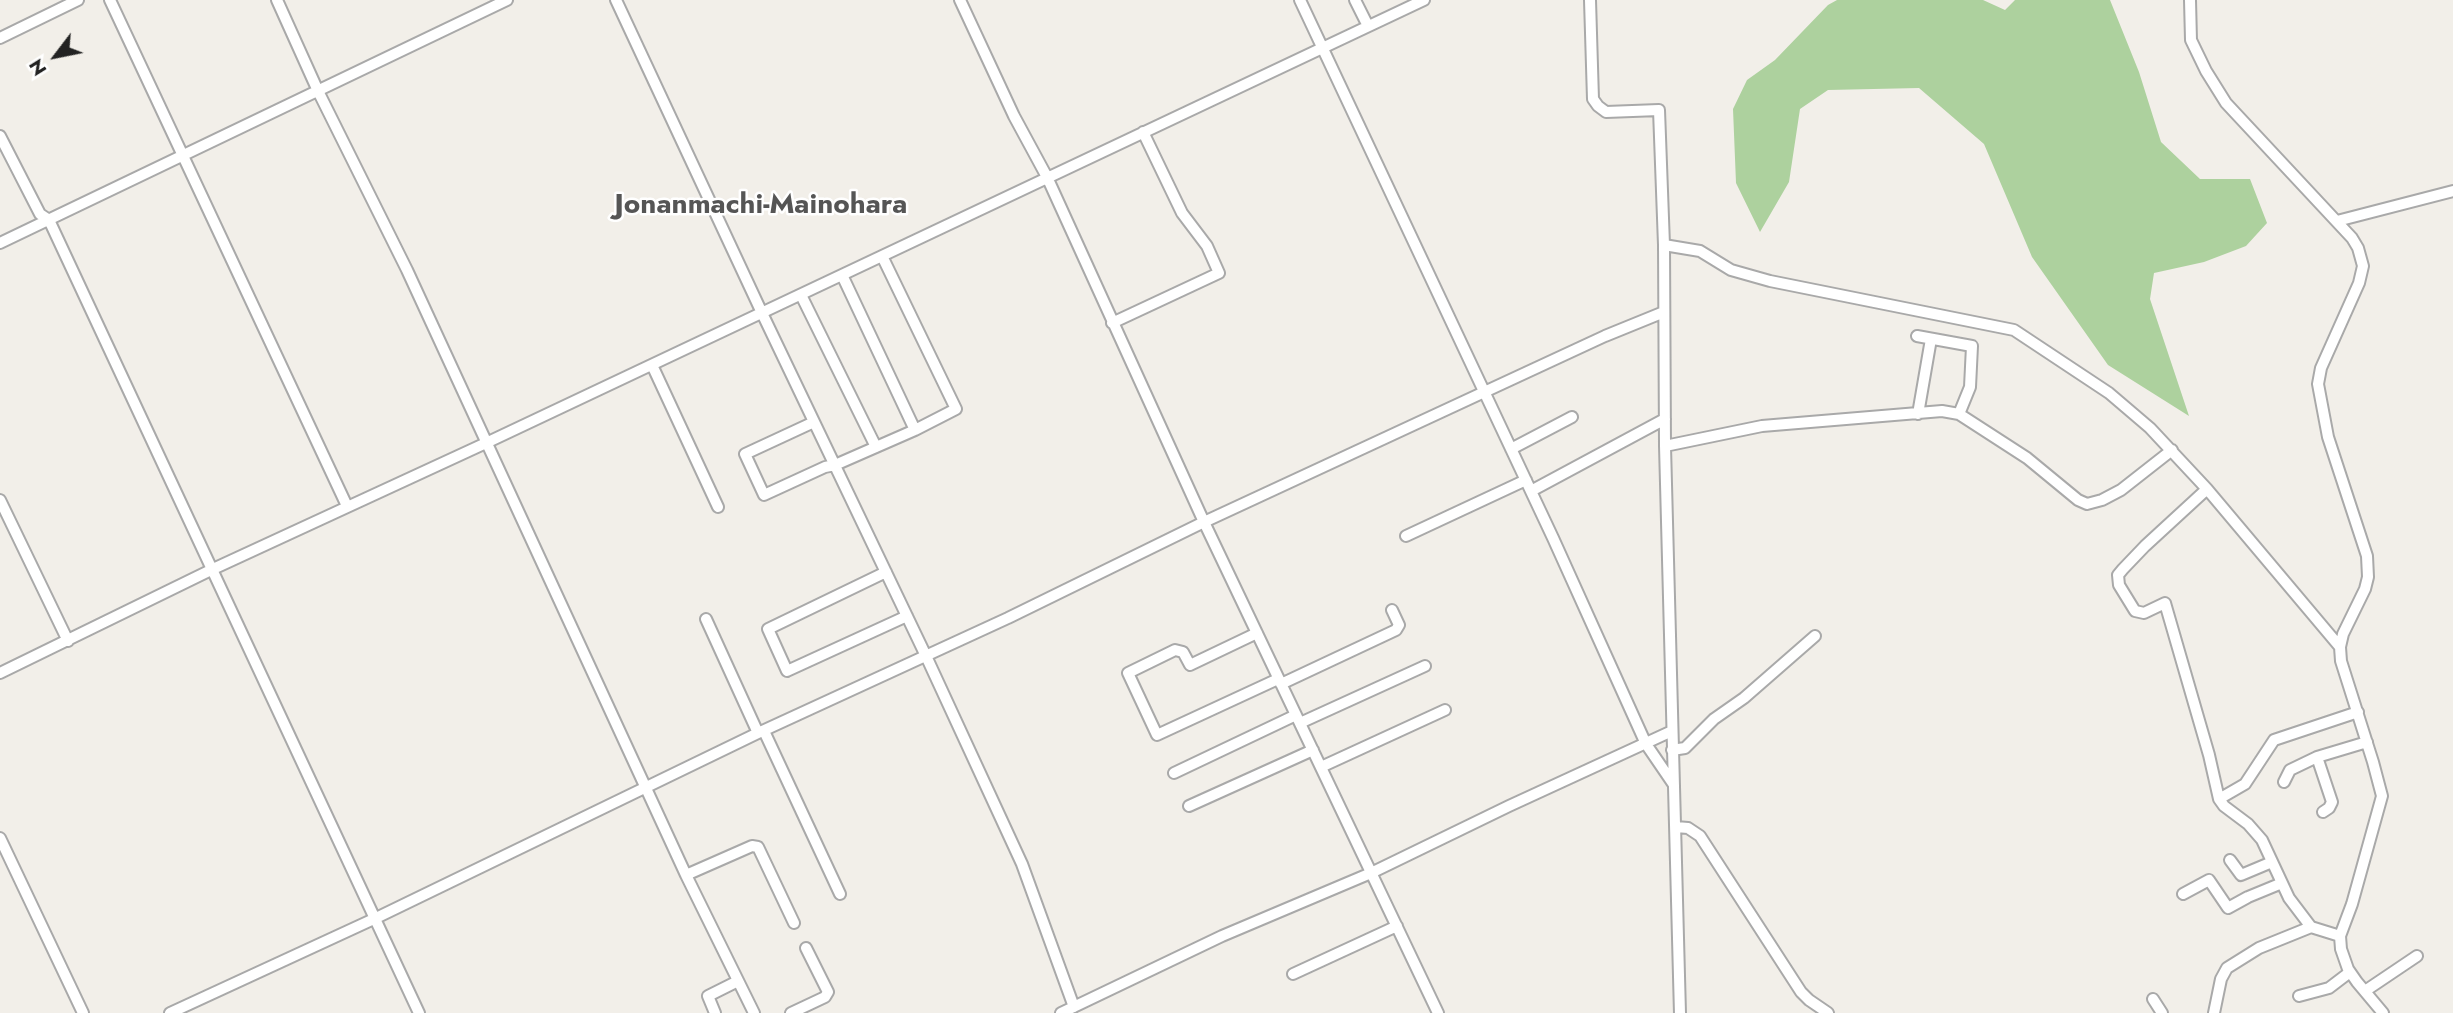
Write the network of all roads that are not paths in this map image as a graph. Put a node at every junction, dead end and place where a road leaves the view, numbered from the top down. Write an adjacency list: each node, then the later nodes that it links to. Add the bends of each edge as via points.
1 (78, 0): 14 (street)
2 (110, 0): 19 (street)
3 (277, 0): 16 (street)
4 (507, 0): 16 (street)
5 (616, 0): 30 (street)
6 (960, 0): 20 (street)
7 (1300, 0): 15 (street)
8 (1355, 0): 13 (street)
9 (1424, 0): 12 (street)
10 (1590, 0): 25 (street, via 1593,99 1606,112 1659,110)
11 (2190, 0): 23 (street, via 2191,40 2225,103)
12 (1410, 3): 13 (street)
13 (1368, 26): 15 (street)
14 (0, 38)
15 (1323, 47): 17 (street); 35 (street)
16 (318, 91): 19 (street); 42 (street)
17 (1143, 132): 20 (street); 31 (street, via 1182,213 1207,246 1219,273)
18 (0, 136): 22 (street, via 40,214)
19 (182, 155): 22 (street); 51 (street)
20 (1047, 177): 26 (street); 31 (street)
21 (2453, 191): 23 (street)
22 (49, 220): 24 (street); 55 (street)
23 (2337, 221): 63 (street, via 2358,248 2363,266 2320,368 2318,384 2328,437 2367,556 2368,577)
24 (0, 243)
25 (1664, 245): 29 (street); 46 (street, via 1700,251 1731,270 1770,281 2014,330 2109,393)
26 (882, 256): 27 (street); 41 (street, via 956,409)
27 (842, 275): 28 (street); 41 (street)
28 (801, 295): 30 (street); 44 (street)
29 (1664, 312): 35 (street); 39 (street)
30 (762, 313): 34 (street); 40 (street)
31 (1112, 323): 53 (street)
32 (1917, 336): 33 (street)
33 (1931, 339): 36 (street); 37 (street, via 1972,346 1970,387)
34 (652, 365): 42 (street); 52 (street)
35 (1485, 393): 45 (street); 53 (street)
36 (1918, 414): 37 (street); 43 (street, via 1762,426)
37 (1959, 414): 46 (street, via 2087,504 2121,490)
38 (1572, 417): 45 (street)
39 (1665, 419): 43 (street); 48 (street)
40 (814, 422): 47 (street); 47 (street, via 745,454 764,495)
41 (915, 430): 44 (street)
42 (486, 443): 51 (street); 82 (street)
43 (1665, 446): 71 (street)
44 (876, 447): 47 (street)
45 (1511, 449): 48 (street)
46 (2172, 450): 49 (street)
47 (835, 465): 56 (street)
48 (1529, 485): 54 (street); 74 (street)
49 (2207, 489): 63 (street); 83 (street, via 2118,575 2135,611 2144,613 2165,603)
50 (0, 500): 62 (street)
51 (347, 506): 55 (street)
52 (718, 507)
53 (1203, 522): 60 (street); 64 (street)
54 (1406, 536)
55 (213, 569): 62 (street); 95 (street)
56 (886, 572): 58 (street); 58 (street, via 768,629 787,671)
57 (1392, 610): 67 (street, via 1399,625 1396,630)
58 (907, 616): 64 (street)
59 (706, 619): 72 (street)
60 (1256, 633): 67 (street); 67 (street, via 1189,665 1184,652 1175,650 1128,673 1157,735)
61 (1815, 636): 76 (street, via 1685,748)
62 (68, 640): 66 (street)
63 (2340, 647): 69 (street)
64 (926, 656): 72 (street); 108 (street, via 1022,864)
65 (1424, 666): 70 (street)
66 (0, 673)
67 (1279, 681): 70 (street)
68 (1445, 710): 78 (street)
69 (2358, 712): 73 (street); 83 (street, via 2274,740 2245,784)
70 (1298, 719): 75 (street); 79 (street)
71 (1672, 731): 74 (street); 76 (street)
72 (761, 732): 82 (street); 93 (street)
73 (2367, 742): 77 (street); 99 (street, via 2382,796)
74 (1646, 744): 81 (street); 90 (street)
75 (1313, 750): 78 (street); 84 (street)
76 (1672, 750): 81 (street)
77 (2317, 757): 80 (street, via 2290,771); 85 (street, via 2332,802)
78 (1321, 767): 90 (street)
79 (1174, 773)
80 (2284, 782)
81 (1674, 785): 86 (street)
82 (647, 787): 91 (street); 95 (street)
83 (2219, 799): 89 (street, via 2262,840)
84 (1189, 806)
85 (2323, 812)
86 (1676, 827): 117 (street); 118 (street, via 1700,836 1801,992)
87 (0, 838): 109 (street)
88 (2230, 860): 89 (street, via 2241,875)
89 (2272, 862): 92 (street)
90 (1371, 873): 97 (street); 108 (street, via 1222,936)
91 (687, 875): 96 (street, via 758,847); 104 (street)
92 (2282, 883): 94 (street, via 2228,908 2209,880); 98 (street)
93 (840, 894)
94 (2183, 894)
95 (376, 918): 110 (street); 111 (street)
96 (794, 923)
97 (1397, 926): 103 (street); 116 (street)
98 (2311, 927): 99 (street); 120 (street, via 2259,948 2227,968)
99 (2340, 936): 102 (street)
100 (806, 947): 114 (street, via 828,992)
101 (2417, 956): 105 (street)
102 (2350, 972): 105 (street); 106 (street, via 2329,988)
103 (1293, 974)
104 (738, 981): 112 (street, via 708,996); 113 (street)
105 (2365, 991): 121 (street)
106 (2299, 996)
107 (2153, 999): 119 (street)
108 (1074, 1007): 115 (street)
109 (83, 1013)
110 (170, 1013)
111 (419, 1013)
112 (715, 1013)
113 (754, 1013)
114 (791, 1013)
115 (1061, 1013)
116 (1438, 1013)
117 (1680, 1013)
118 (1828, 1013)
119 (2162, 1013)
120 (2214, 1013)
121 (2383, 1013)

